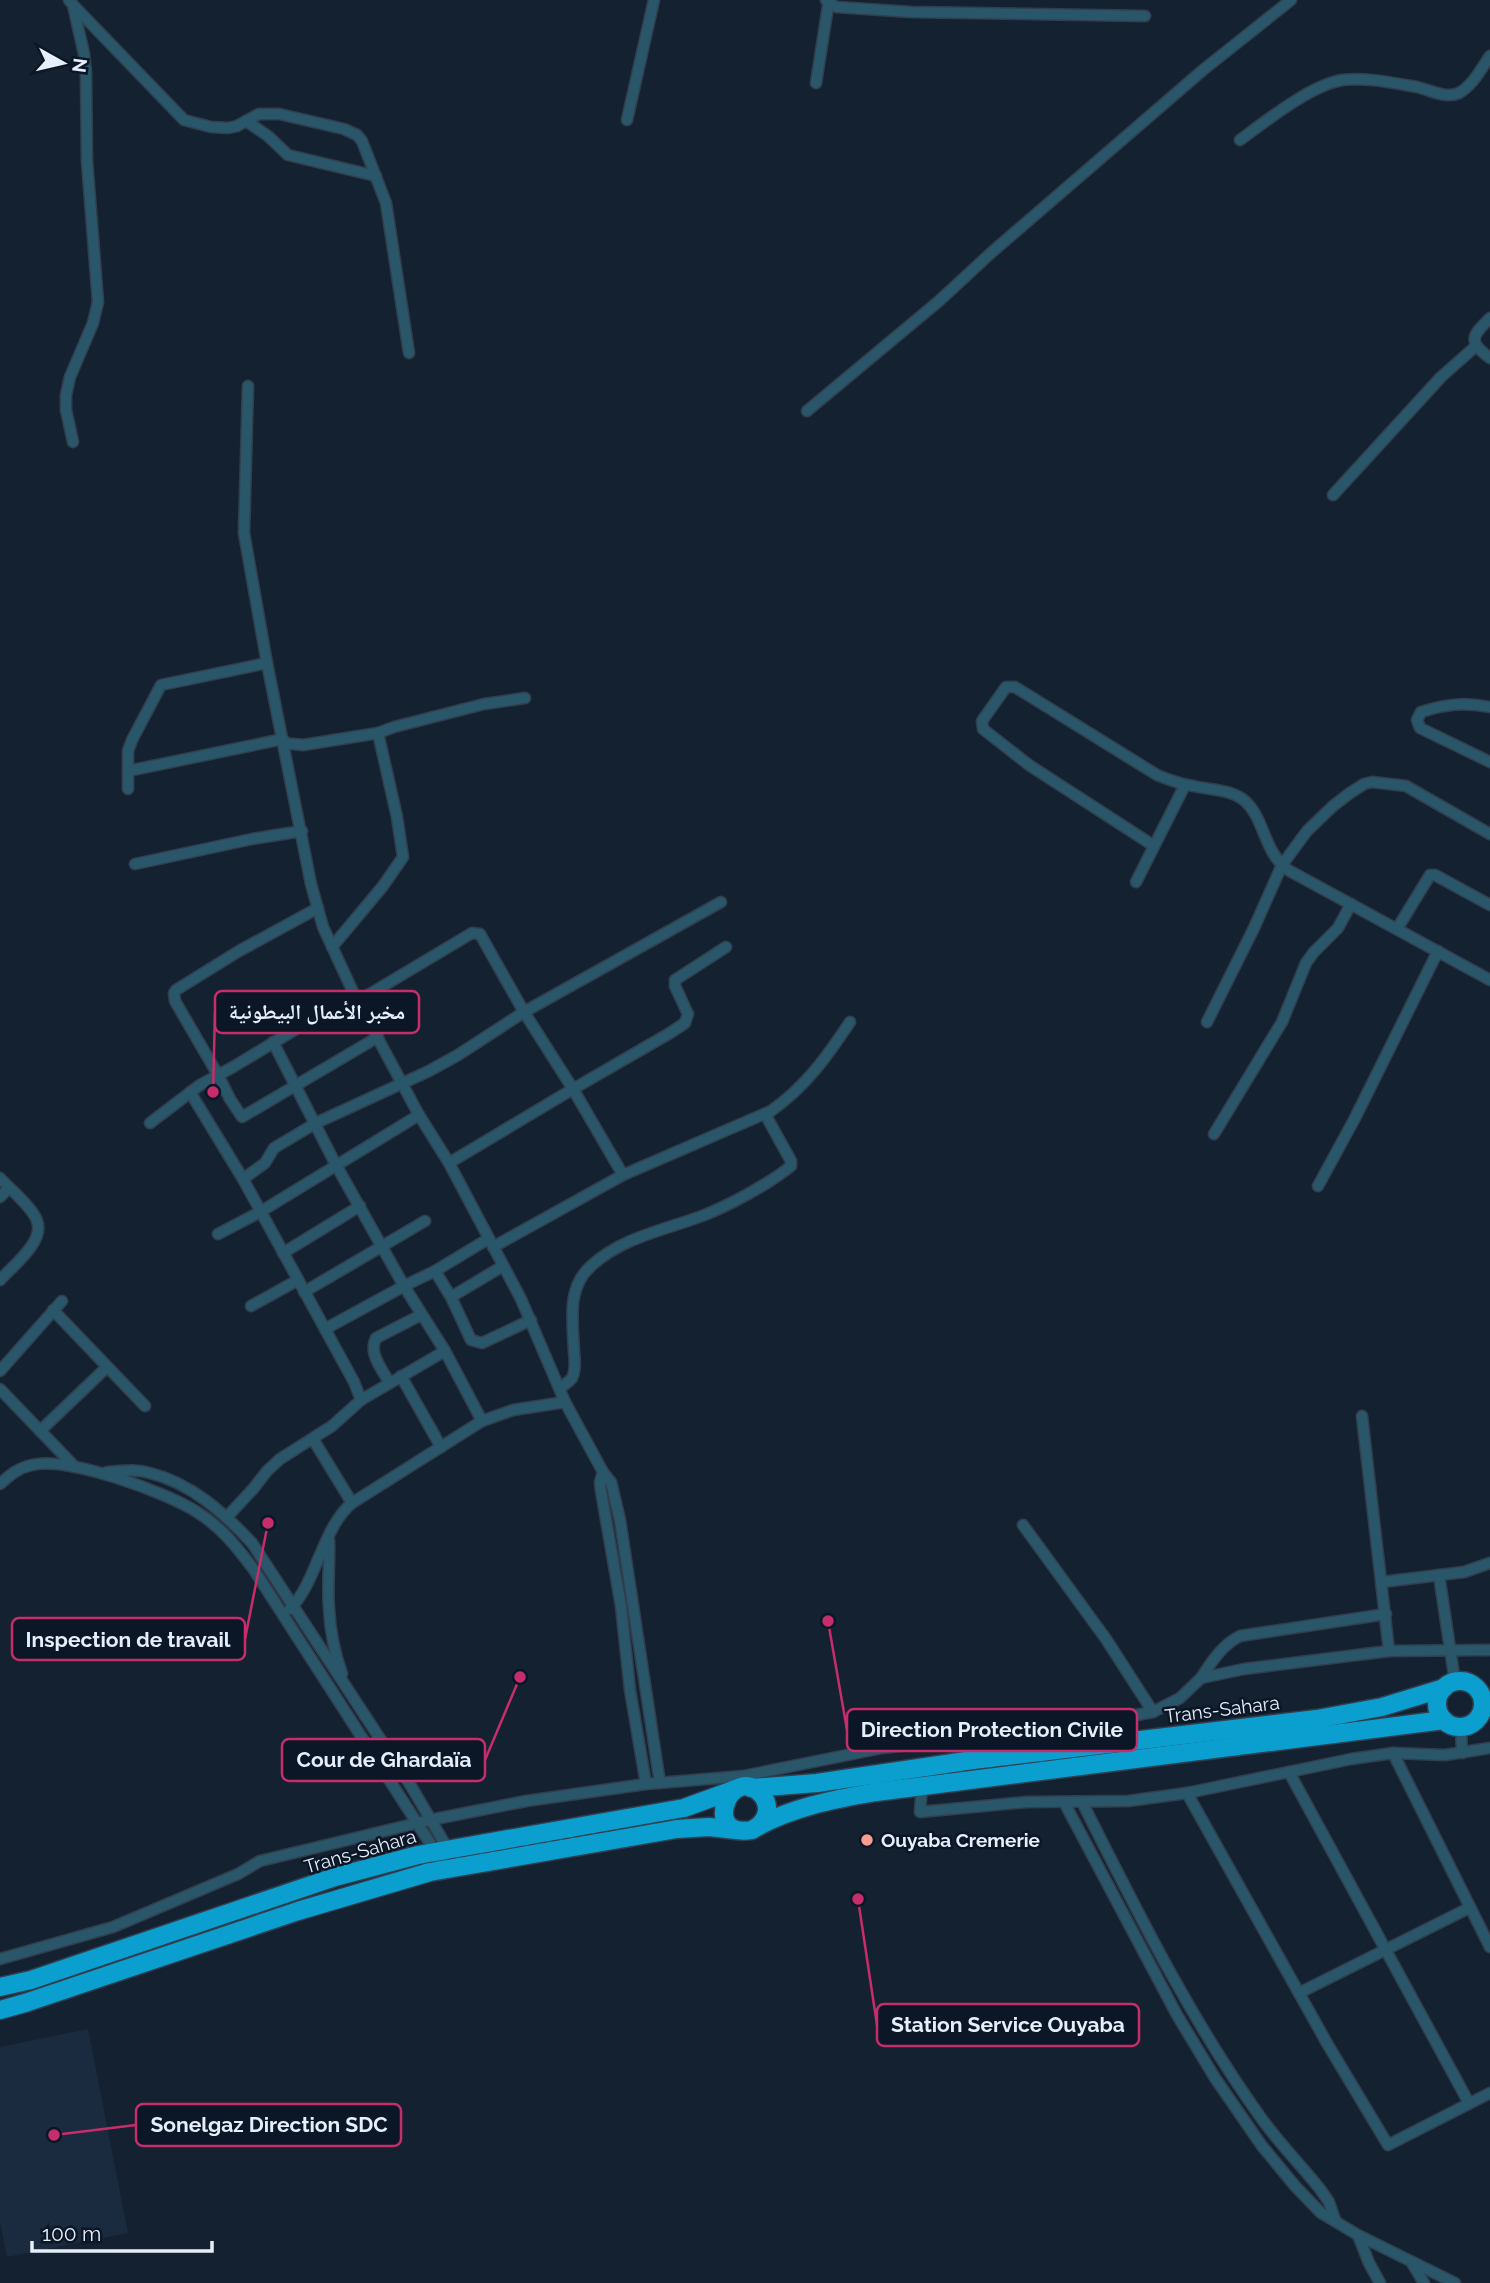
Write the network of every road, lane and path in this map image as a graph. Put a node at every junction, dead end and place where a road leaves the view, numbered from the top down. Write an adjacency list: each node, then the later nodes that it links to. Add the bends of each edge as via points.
1 (654, 0): 8 (street)
2 (1291, 0): 17 (street)
3 (828, 1): 5 (street, via 836,7 911,12); 7 (street)
4 (71, 3): 9 (street, via 184,120 221,128); 18 (street, via 85,64 98,292 93,323 65,395)
5 (1145, 16)
6 (1490, 56): 10 (street, via 1474,81 1451,96 1367,80 1342,80 1308,94)
7 (816, 83)
8 (627, 120)
9 (246, 121): 11 (street, via 288,155); 11 (street, via 259,114 279,114 355,134)
10 (1240, 140)
11 (376, 176): 14 (street, via 386,203)
12 (1490, 318): 13 (street, via 1476,332)
13 (1476, 346): 15 (street); 19 (street, via 1441,377)
14 (409, 353)
15 (1490, 358)
16 (248, 386): 20 (street, via 244,533)
17 (807, 411)
18 (73, 442)
19 (1333, 495)
20 (267, 663): 24 (street); 26 (street, via 161,685 132,740)
21 (525, 698): 23 (street, via 445,713)
22 (1490, 706): 25 (street, via 1452,703 1422,712 1417,720 1420,728)
23 (378, 733): 24 (street, via 303,745); 40 (street, via 403,857)
24 (283, 741): 26 (street); 29 (street)
25 (1490, 762)
26 (128, 771): 28 (street)
27 (1185, 785): 31 (street); 31 (street, via 1157,775 1015,687 1006,687 982,721 983,729 1029,765); 33 (street, via 1230,792 1247,802)
28 (128, 789)
29 (302, 831): 32 (street); 38 (street)
30 (1490, 834): 33 (street, via 1406,786 1372,782 1333,806)
31 (1154, 846): 34 (street)
32 (135, 864)
33 (1282, 865): 36 (street); 47 (street)
34 (1136, 882)
35 (721, 902): 45 (street)
36 (1351, 904): 39 (street); 59 (street, via 1338,928 1306,963 1282,1022)
37 (1490, 905): 39 (street, via 1430,875)
38 (318, 908): 40 (street); 50 (street, via 174,993)
39 (1397, 929): 42 (street)
40 (331, 947): 44 (street)
41 (726, 947): 53 (street, via 675,980 688,1014 685,1023)
42 (1438, 951): 43 (street); 65 (street)
43 (1490, 980)
44 (356, 997): 45 (street, via 475,933 483,937); 48 (street); 49 (street)
45 (524, 1012): 51 (street, via 458,1055); 53 (street)
46 (850, 1022): 55 (street, via 813,1074 791,1097)
47 (1207, 1022)
48 (379, 1037): 51 (street); 52 (street)
49 (273, 1042): 50 (street); 52 (street)
50 (218, 1075): 52 (street, via 244,1117); 54 (street)
51 (403, 1083): 56 (street); 58 (street)
52 (297, 1086): 58 (street)
53 (573, 1089): 60 (street); 62 (street)
54 (190, 1093): 57 (street); 64 (street)
55 (765, 1114): 62 (street); 93 (street, via 790,1166 703,1216 642,1236 591,1265 576,1286 575,1365 571,1380)
56 (419, 1115): 60 (street); 61 (street)
57 (150, 1123)
58 (316, 1123): 61 (street); 64 (street, via 274,1148 265,1163)
59 (1214, 1134)
60 (449, 1163): 72 (street)
61 (336, 1165): 68 (street); 69 (street)
62 (623, 1175): 72 (street)
63 (0, 1178): 66 (street)
64 (243, 1179): 69 (street)
65 (1318, 1186)
66 (9, 1188): 67 (street); 77 (street, via 35,1215 39,1229 34,1243)
67 (0, 1196)
68 (360, 1206): 73 (street); 74 (street)
69 (260, 1212): 71 (street); 74 (street)
70 (425, 1221): 73 (street)
71 (218, 1234)
72 (491, 1243): 75 (street); 76 (street)
73 (382, 1246): 79 (street); 80 (street)
74 (283, 1253): 78 (street)
75 (503, 1266): 81 (street); 86 (street)
76 (435, 1271): 79 (street); 81 (street)
77 (0, 1280)
78 (298, 1280): 80 (street); 83 (street)
79 (404, 1286): 85 (street); 87 (street)
80 (304, 1292): 87 (street)
81 (451, 1297): 86 (street, via 471,1339 478,1343)
82 (62, 1301): 84 (street)
83 (251, 1306)
84 (53, 1310): 89 (street); 90 (street)
85 (421, 1315): 88 (street); 92 (street, via 376,1338 372,1345)
86 (531, 1320): 93 (street)
87 (325, 1329): 95 (street)
88 (445, 1351): 91 (street); 99 (street)
89 (107, 1367): 97 (street); 100 (street)
90 (0, 1371)
91 (401, 1376): 92 (street); 102 (street)
92 (389, 1382): 95 (street)
93 (560, 1388): 96 (street)
94 (0, 1389): 100 (street)
95 (361, 1400): 101 (street)
96 (565, 1402): 99 (street, via 513,1410); 106 (street)
97 (145, 1406)
98 (1362, 1416): 119 (street)
99 (482, 1421): 102 (street)
100 (40, 1431): 103 (street)
101 (313, 1439): 109 (street); 110 (street, via 280,1459)
102 (441, 1447): 109 (street)
103 (76, 1468): 105 (street); 107 (street, via 35,1464)
104 (0, 1469): 107 (street)
105 (103, 1472): 110 (street, via 133,1470 176,1482); 124 (street, via 174,1499 221,1530 254,1570)
106 (604, 1472): 111 (street); 112 (street, via 600,1482)
107 (9, 1476): 108 (street)
108 (0, 1484)
109 (352, 1503): 114 (street, via 337,1518)
110 (227, 1517): 121 (street, via 252,1543)
111 (620, 1520): 112 (street); 115 (street)
112 (606, 1522): 116 (street)
113 (1023, 1525): 132 (street)
114 (328, 1538): 121 (street); 131 (street, via 329,1608 337,1660)
115 (626, 1559): 116 (street); 120 (street)
116 (614, 1562): 122 (street)
117 (1490, 1563): 118 (street)
118 (1439, 1575): 119 (street); 125 (street)
119 (1382, 1582): 123 (street)
120 (633, 1601): 122 (street); 133 (street)
121 (294, 1606): 124 (street); 131 (street)
122 (621, 1606): 134 (street)
123 (1386, 1614): 127 (street); 128 (street, via 1240,1636 1231,1640)
124 (283, 1617): 148 (street)
125 (1451, 1650): 126 (street); 127 (street); 129 (street)
126 (1490, 1650)
127 (1389, 1651): 128 (street)
128 (1201, 1678): 132 (street, via 1181,1699)
129 (1454, 1684): 130 (highway); 135 (highway, via 1437,1702 1438,1709); 135 (highway, via 1477,1688 1483,1701 1483,1708); 142 (highway, Trans-Sahara, via 1382,1707 1317,1719 827,1782)
130 (1490, 1688)
131 (348, 1691): 147 (street)
132 (1153, 1712): 142 (street, via 882,1748)
133 (650, 1716): 134 (street); 140 (street)
134 (635, 1717): 141 (street)
135 (1468, 1721): 138 (street); 143 (highway, Trans-Sahara)
136 (1490, 1748): 138 (street)
137 (1393, 1752): 138 (street); 139 (street); 153 (street)
138 (1462, 1753)
139 (1289, 1772): 144 (street); 157 (street)
140 (660, 1783): 141 (street); 142 (street)
141 (646, 1784): 147 (street)
142 (745, 1785): 149 (highway, via 763,1796 767,1809); 150 (highway, via 726,1798 723,1811); 151 (highway, Trans-Sahara, via 684,1808)
143 (922, 1786): 145 (street, via 920,1812); 149 (highway, Trans-Sahara, via 850,1796)
144 (1187, 1793): 146 (street); 160 (street)
145 (1064, 1802): 146 (street); 155 (street)
146 (1082, 1802): 154 (street)
147 (430, 1820): 148 (street); 151 (street)
148 (417, 1823): 151 (street); 158 (street, via 260,1861 113,1927)
149 (757, 1827): 150 (highway)
150 (736, 1830): 152 (highway, Trans-Sahara, via 709,1826 677,1829)
151 (442, 1850): 152 (street); 159 (highway, Trans-Sahara, via 335,1877)
152 (452, 1868): 161 (highway, Trans-Sahara, via 298,1911)
153 (1469, 1908): 156 (street); 157 (street)
154 (1144, 1926): 155 (street); 162 (street)
155 (1132, 1931): 163 (street)
156 (1490, 1947)
157 (1387, 1950): 160 (street); 165 (street)
158 (0, 1959)
159 (0, 1987)
160 (1300, 1993): 165 (street, via 1388,2145)
161 (0, 2010)
162 (1192, 2011): 163 (street); 166 (street, via 1260,2117 1329,2202)
163 (1179, 2018): 166 (street, via 1262,2146 1310,2203)
164 (1490, 2093): 165 (street)
165 (1469, 2103)
166 (1335, 2220): 167 (street)
167 (1358, 2235): 168 (street); 169 (street)
168 (1412, 2263): 170 (street); 171 (street)
169 (1380, 2283)
170 (1424, 2283)
171 (1455, 2283)

